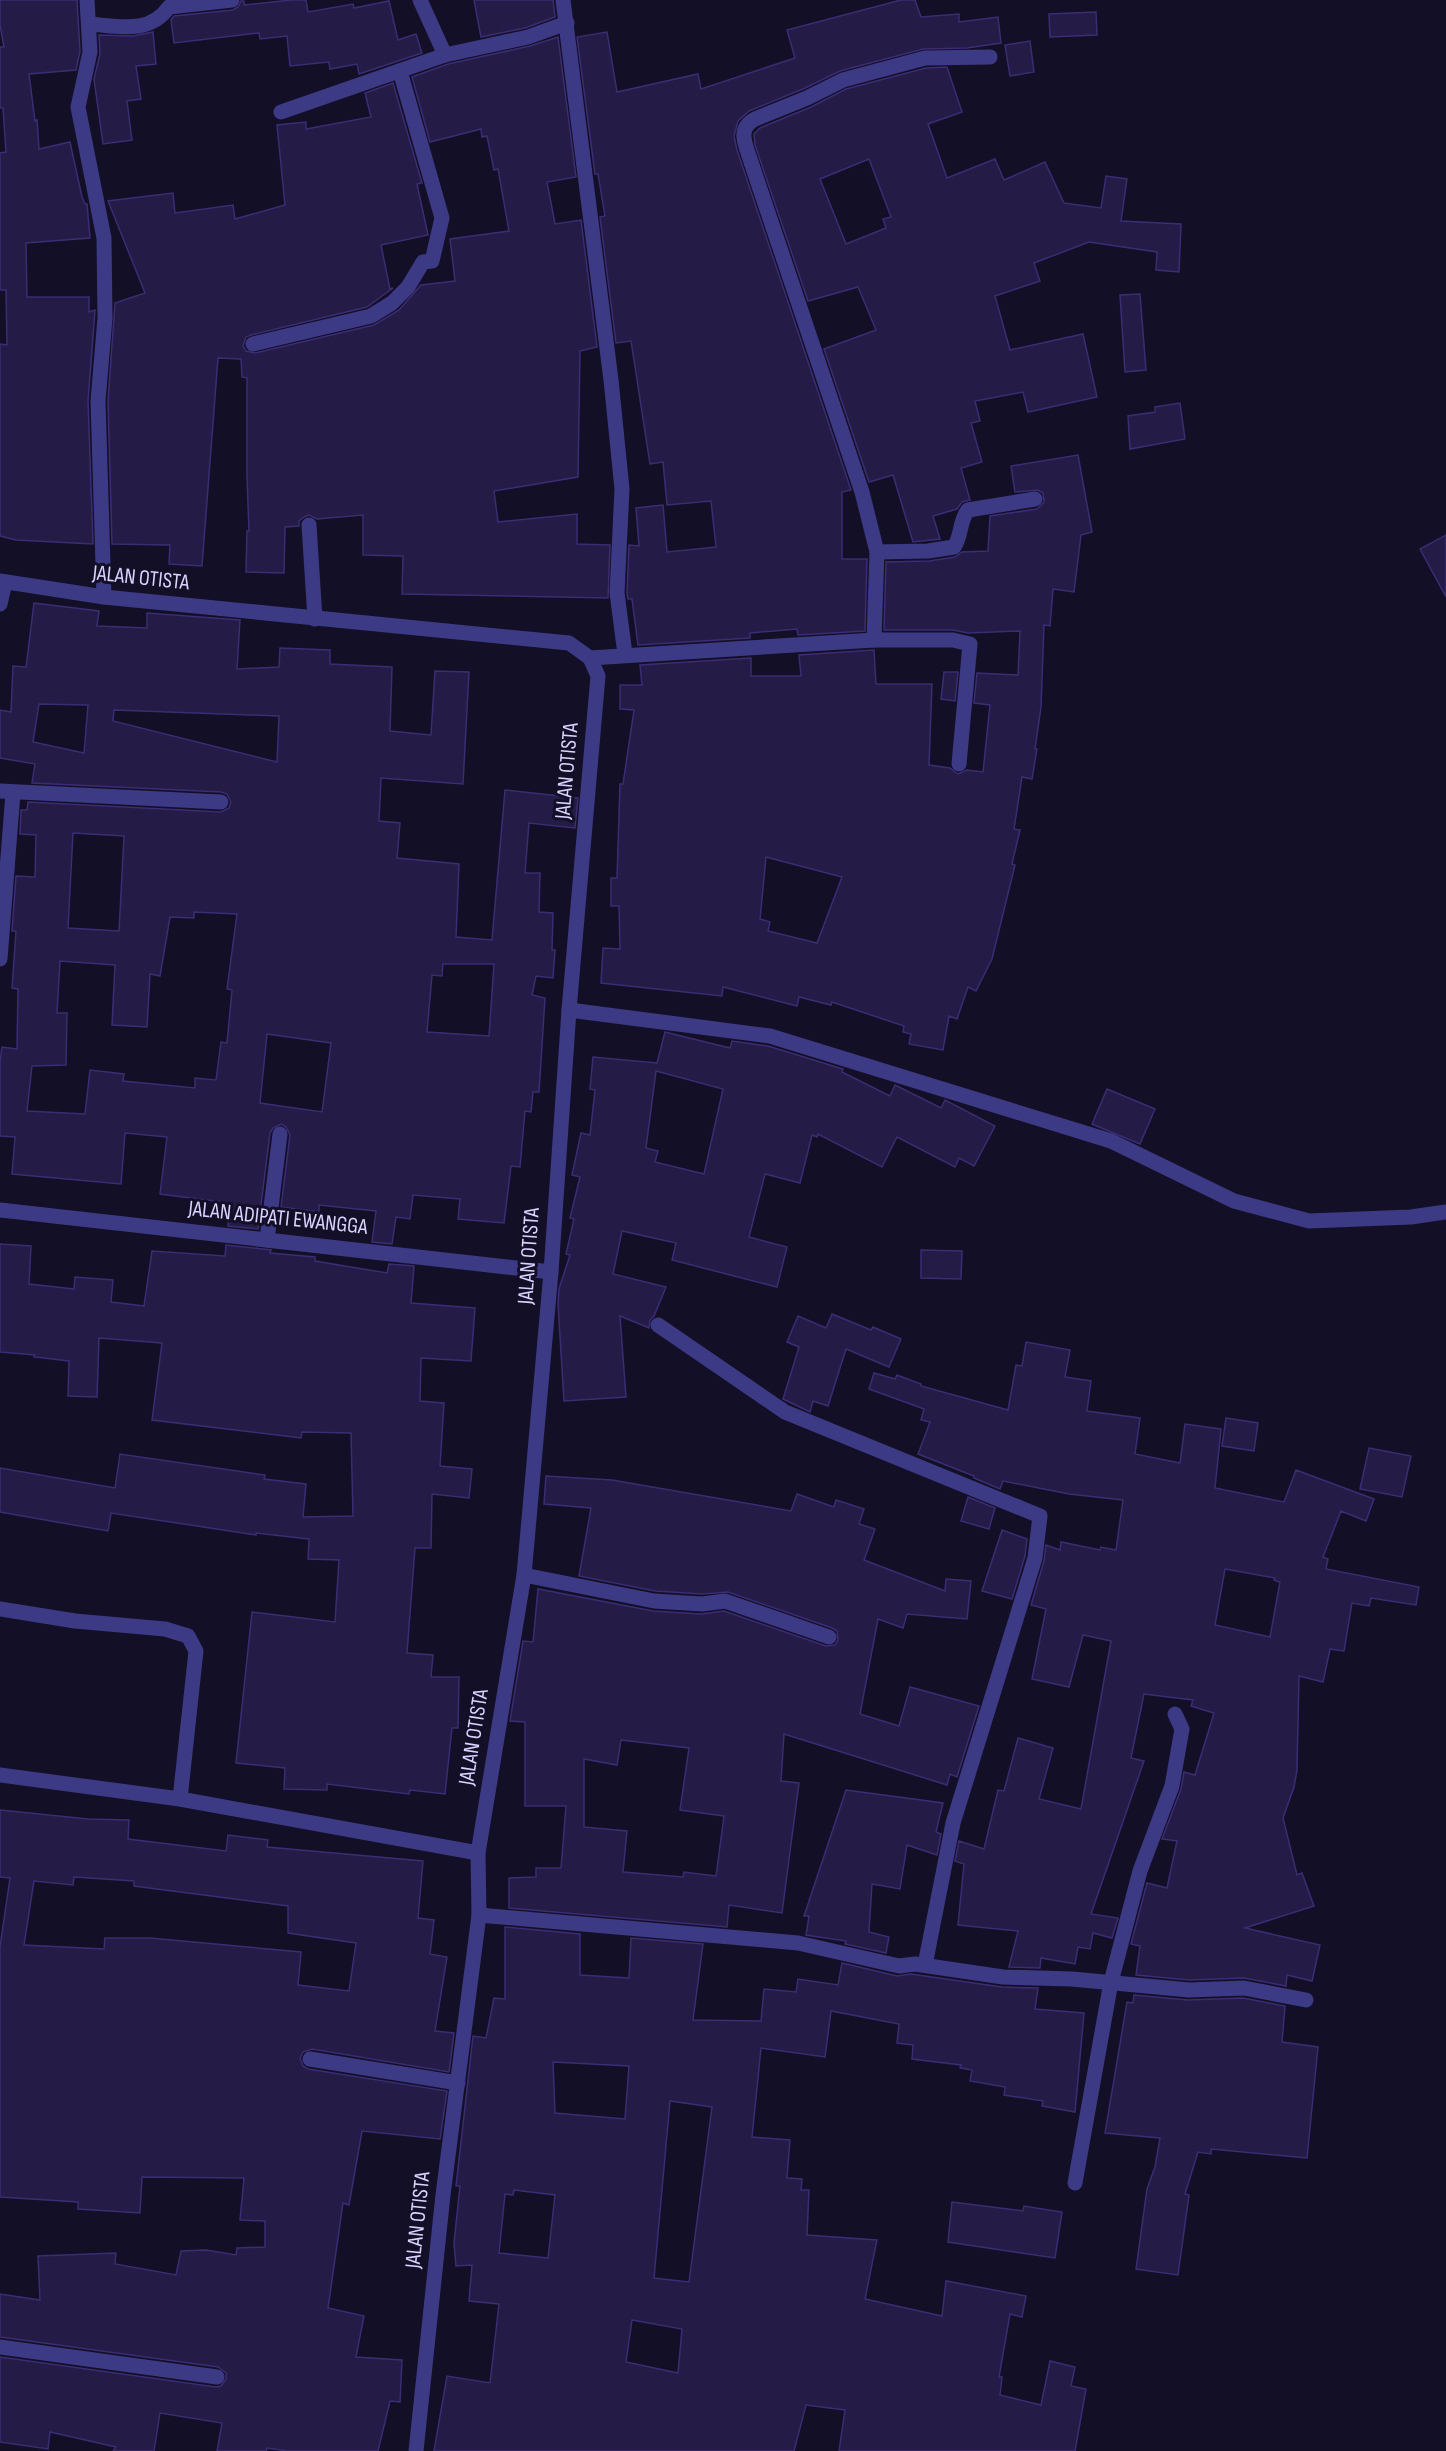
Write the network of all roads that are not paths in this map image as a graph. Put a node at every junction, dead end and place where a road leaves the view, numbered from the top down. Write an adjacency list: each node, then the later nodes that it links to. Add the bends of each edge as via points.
1 (87, 0): 6 (street)
2 (232, 0): 6 (street, via 169,7 161,18 138,28)
3 (420, 0): 7 (street)
4 (562, 0): 5 (street)
5 (567, 22): 7 (street, via 528,37); 20 (street, via 622,489 617,592)
6 (89, 24): 16 (street, via 90,52 78,106 105,238 105,318 98,401)
7 (445, 55): 9 (street)
8 (990, 57): 14 (street, via 925,58 843,80 755,119 744,128 748,151 862,492)
9 (400, 71): 10 (street); 11 (street, via 442,218 432,261 423,262 408,287 371,316)
10 (281, 112)
11 (253, 344)
12 (1035, 499): 14 (street, via 968,510 954,547)
13 (309, 525): 18 (street)
14 (877, 552): 19 (street)
15 (2, 582): 16 (street, JALAN OTISTA); 17 (street)
16 (104, 597): 18 (street, JALAN OTISTA)
17 (0, 604)
18 (315, 619): 21 (street, JALAN OTISTA, via 569,643)
19 (874, 640): 20 (street); 22 (street, via 953,640 970,644)
20 (625, 654): 21 (street)
21 (590, 658): 26 (street, JALAN OTISTA, via 598,676)
22 (959, 764)
23 (7, 792): 24 (street); 25 (street)
24 (221, 802)
25 (0, 959)
26 (569, 1010): 29 (street, via 770,1036 1111,1141 1234,1201 1309,1221); 31 (street, JALAN OTISTA)
27 (280, 1134): 30 (street)
28 (0, 1210): 30 (street, JALAN ADIPATI EWANGGA)
29 (1446, 1212)
30 (267, 1240): 31 (street, JALAN ADIPATI EWANGGA)
31 (551, 1272): 33 (street, JALAN OTISTA)
32 (658, 1325): 41 (street, via 785,1412 1040,1516 1035,1558 953,1823)
33 (524, 1575): 35 (street, via 654,1601 725,1601); 39 (street, JALAN OTISTA)
34 (0, 1609): 38 (street, via 75,1622 165,1629 188,1636 196,1651)
35 (829, 1637)
36 (1175, 1714): 42 (street, via 1182,1729 1172,1786 1140,1871)
37 (0, 1775): 38 (street)
38 (180, 1799): 39 (street)
39 (478, 1852): 40 (street, JALAN OTISTA)
40 (479, 1915): 41 (street, via 798,1943 899,1966); 45 (street, JALAN OTISTA)
41 (925, 1965): 42 (street, via 1003,1977)
42 (1111, 1982): 43 (street, via 1189,1990 1244,1988); 46 (street)
43 (1306, 2000)
44 (310, 2059): 45 (street)
45 (458, 2083): 49 (street, JALAN OTISTA)
46 (1075, 2183)
47 (0, 2347): 48 (street)
48 (217, 2377)
49 (416, 2451)

